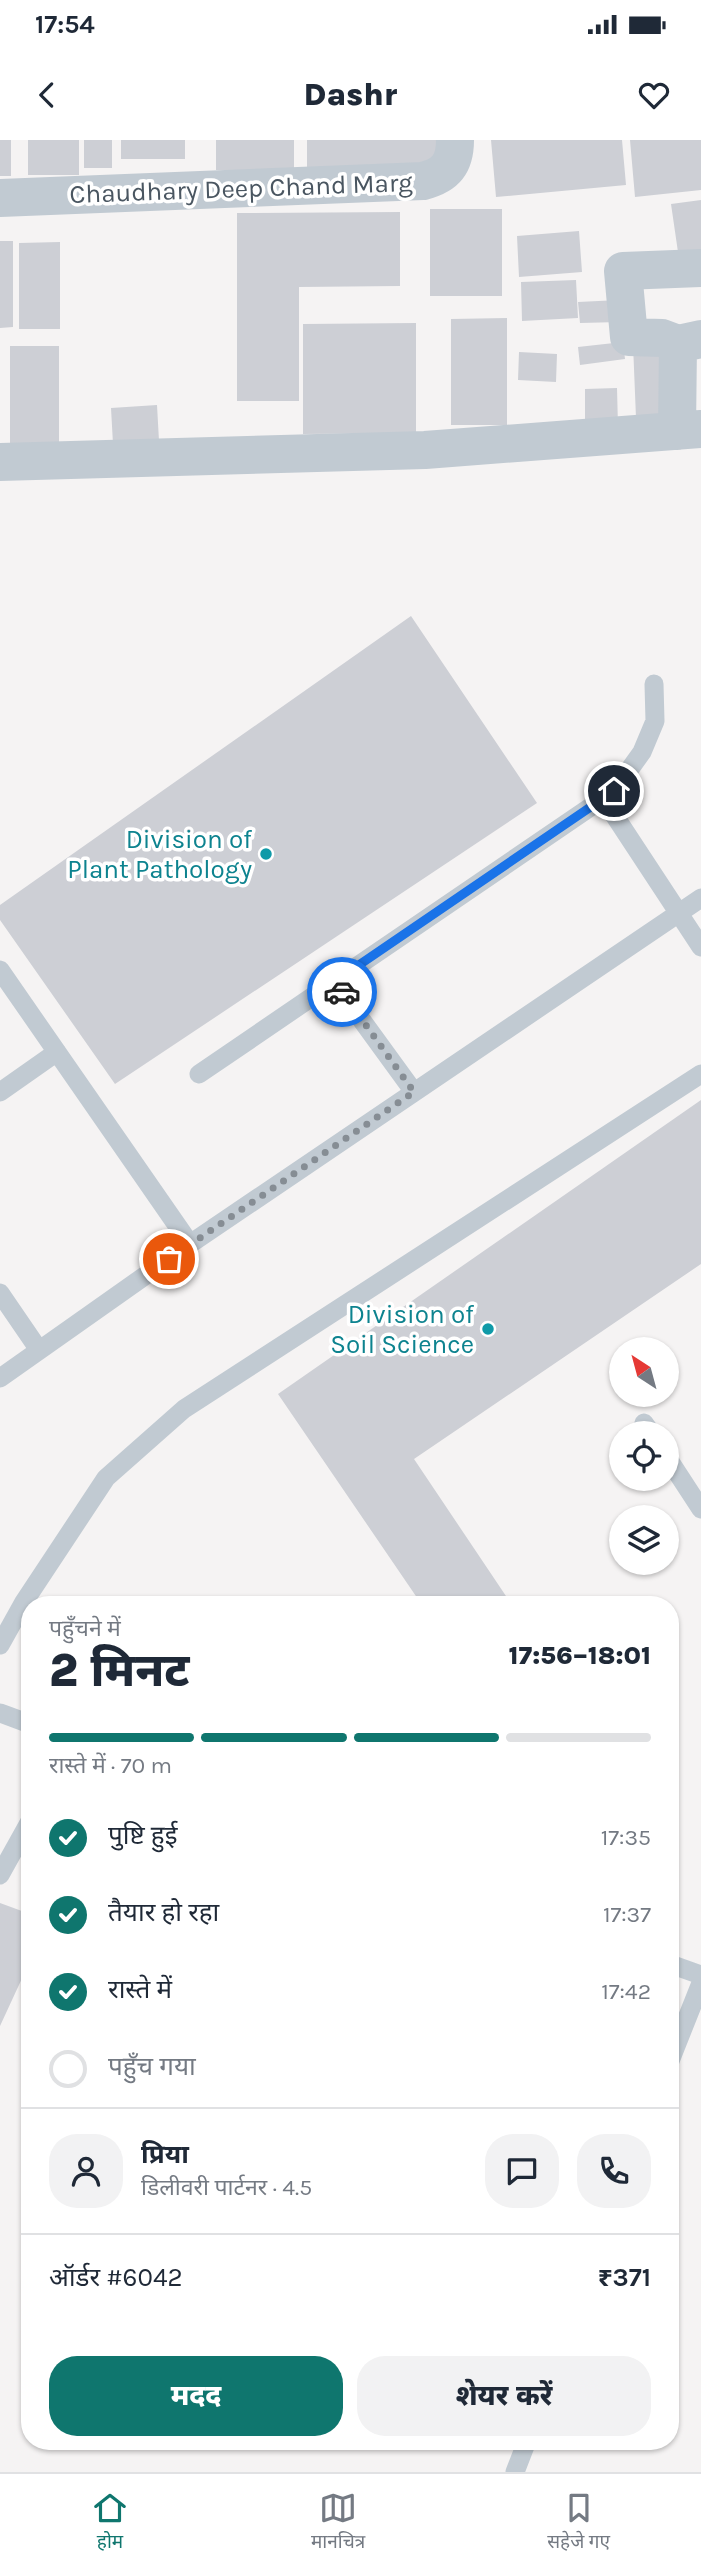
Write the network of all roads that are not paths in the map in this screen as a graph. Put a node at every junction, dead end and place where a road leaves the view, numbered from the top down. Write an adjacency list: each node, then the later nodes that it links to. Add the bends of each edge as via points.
1 (455, 140): 2 (street, Chaudhary Deep Chand Marg, via 449,168 423,181)
2 (0, 198)
3 (701, 268): 4 (street, via 623,271 629,337)
4 (689, 342): 5 (street)
5 (689, 430): 6 (street, via 425,450)
6 (0, 462)
7 (654, 684): 8 (lane, via 655,721 642,752 614,791)
8 (603, 798): 10 (lane); 13 (lane)
9 (701, 898): 10 (lane)
10 (678, 914): 11 (lane); 18 (lane)
11 (701, 947)
12 (0, 970): 14 (lane)
13 (334, 982): 15 (lane); 18 (lane)
14 (57, 1052): 17 (lane); 19 (lane)
15 (199, 1073)
16 (701, 1074): 25 (lane, via 184,1409 106,1478)
17 (0, 1092)
18 (414, 1092): 19 (lane)
19 (190, 1244): 21 (lane)
20 (0, 1293): 21 (lane)
21 (39, 1350): 22 (lane)
22 (0, 1378)
23 (679, 1475): 24 (lane)
24 (701, 1509)
25 (27, 1596)
26 (21, 1606): 27 (lane)
27 (0, 1645)
28 (0, 1713): 29 (lane)
29 (21, 1721)
30 (21, 1837): 31 (lane)
31 (0, 1875)
32 (679, 1967): 33 (lane)
33 (701, 1975)
34 (701, 1983): 35 (lane)
35 (679, 2038)
36 (523, 2450): 37 (lane)
37 (514, 2472)

